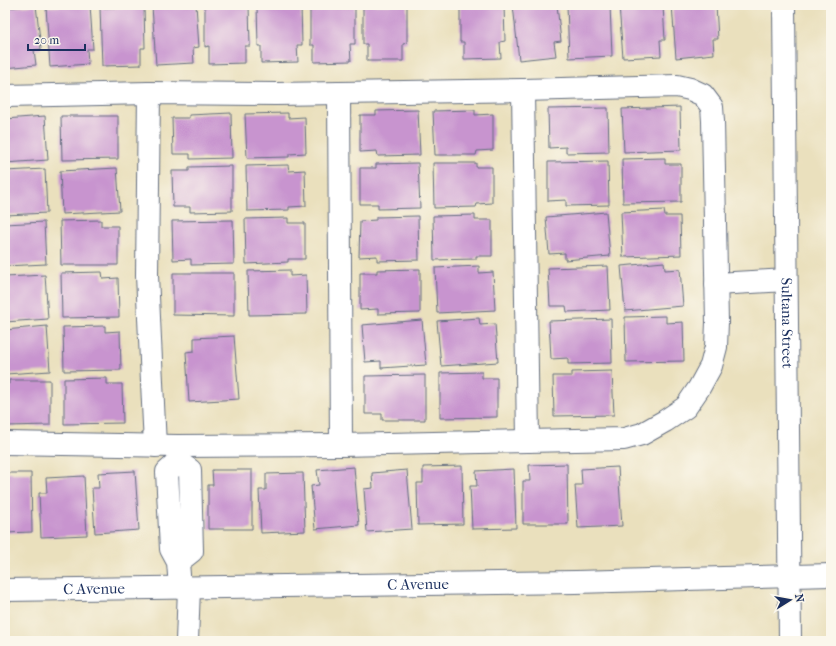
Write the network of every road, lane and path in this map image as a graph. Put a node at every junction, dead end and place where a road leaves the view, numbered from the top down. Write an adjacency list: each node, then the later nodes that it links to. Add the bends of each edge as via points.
1 (784, 5): 6 (street, Sultana Street)
2 (523, 90): 4 (street); 7 (street, via 677,86 703,95 712,107); 8 (street)
3 (149, 93): 4 (street); 5 (street); 11 (street, via 147,275)
4 (339, 93): 10 (street)
5 (5, 96)
6 (786, 280): 7 (street); 13 (street, Sultana Street)
7 (723, 283): 8 (street, via 716,347 711,366 686,407 642,434 624,439)
8 (528, 441): 10 (street)
9 (5, 443): 11 (street)
10 (341, 445): 12 (street)
11 (155, 446): 12 (street)
12 (178, 454): 15 (street, via 190,470 192,551 178,562)
13 (789, 576): 14 (street, C Avenue); 15 (street, C Avenue); 18 (street, Sultana Street)
14 (831, 576)
15 (184, 588): 16 (street, C Avenue); 17 (street)
16 (5, 590)
17 (187, 641)
18 (790, 641)

